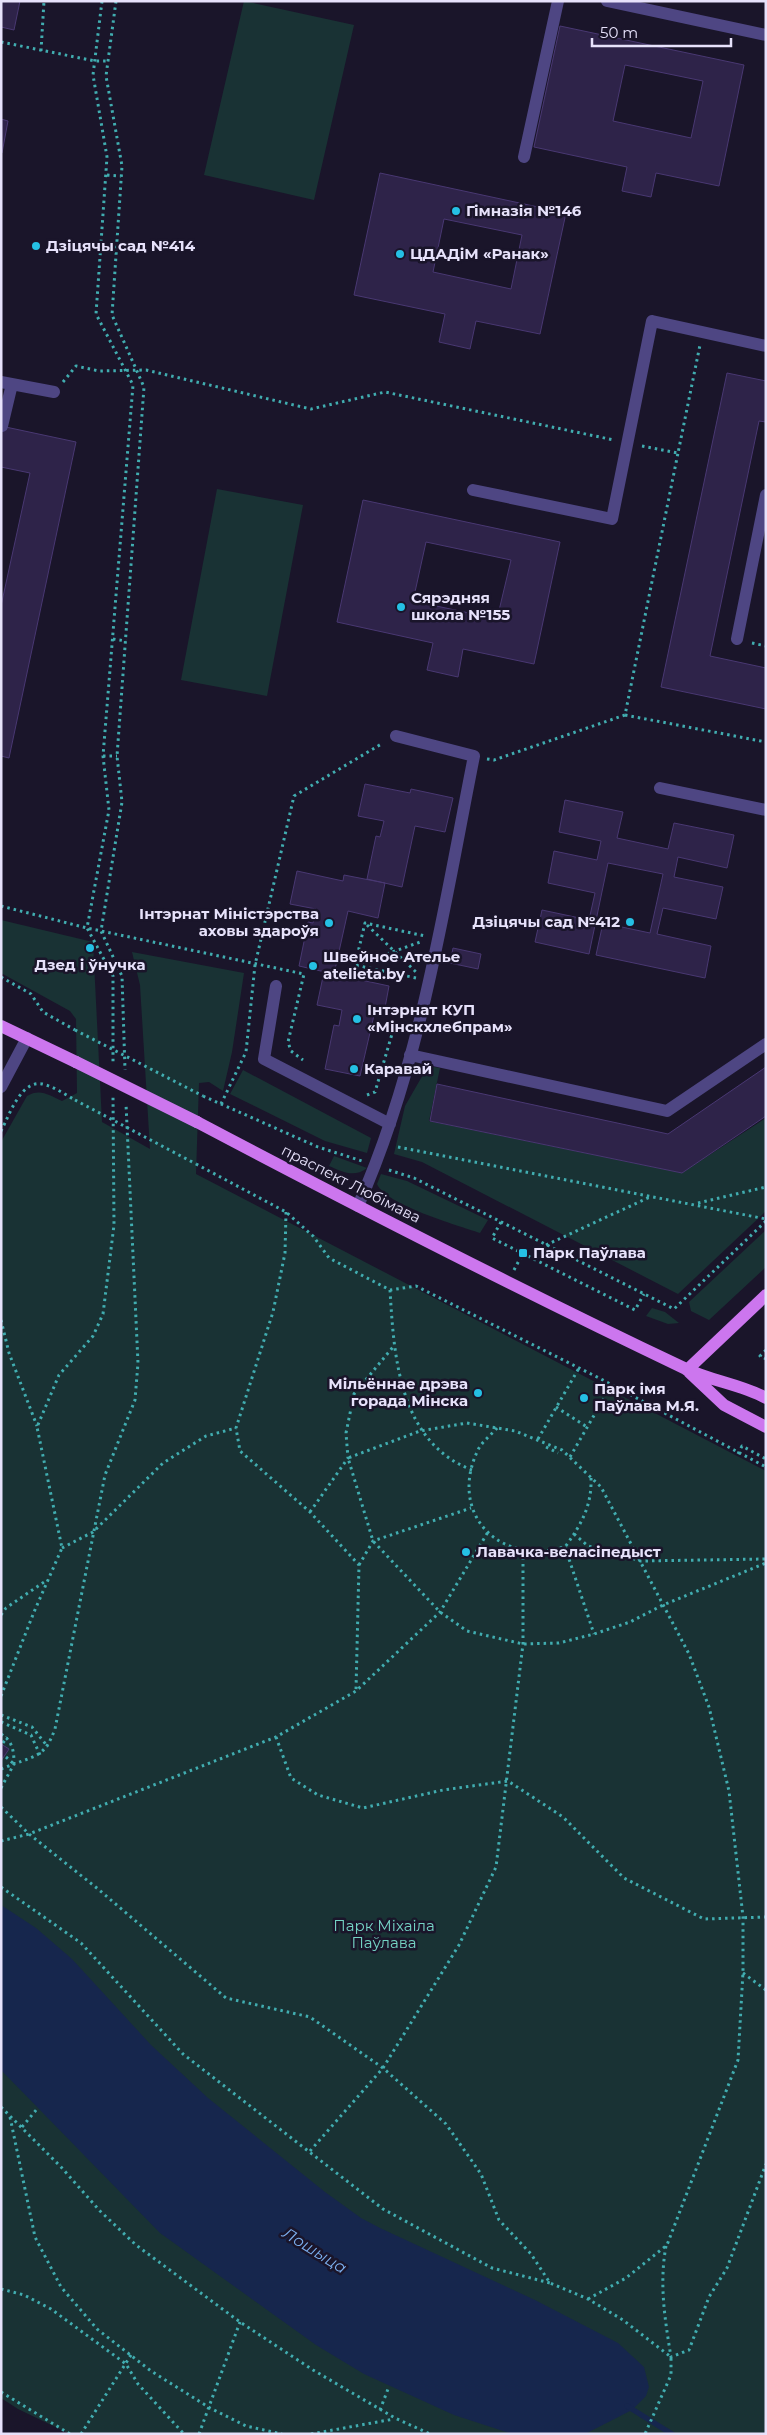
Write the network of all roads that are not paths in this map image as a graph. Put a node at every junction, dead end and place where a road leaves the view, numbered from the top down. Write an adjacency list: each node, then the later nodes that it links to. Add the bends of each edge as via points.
1 (558, 1): 4 (street)
2 (607, 1): 3 (street)
3 (766, 35)
4 (524, 157)
5 (766, 346): 9 (street, via 652,321 612,518)
6 (7, 383): 7 (street); 8 (street)
7 (54, 392)
8 (2, 426)
9 (473, 490)
10 (766, 495): 11 (street)
11 (737, 639)
12 (396, 736): 19 (street, via 474,756 425,999)
13 (660, 788): 14 (street)
14 (766, 810)
15 (276, 986): 21 (street, via 264,1059)
16 (1, 1026): 17 (main road, праспект Любімава)
17 (27, 1038): 20 (street); 22 (main road, праспект Любімава, bridge)
18 (766, 1044): 19 (street, via 667,1111)
19 (410, 1055): 21 (street)
20 (1, 1087)
21 (390, 1124): 22 (street)
22 (358, 1206): 24 (main road, праспект Любімава)
23 (766, 1296): 24 (main road)
24 (686, 1370): 25 (main road, праспект Любімава, via 752,1390); 26 (main road, праспект Любімава, via 724,1405)
25 (766, 1398)
26 (766, 1426)

